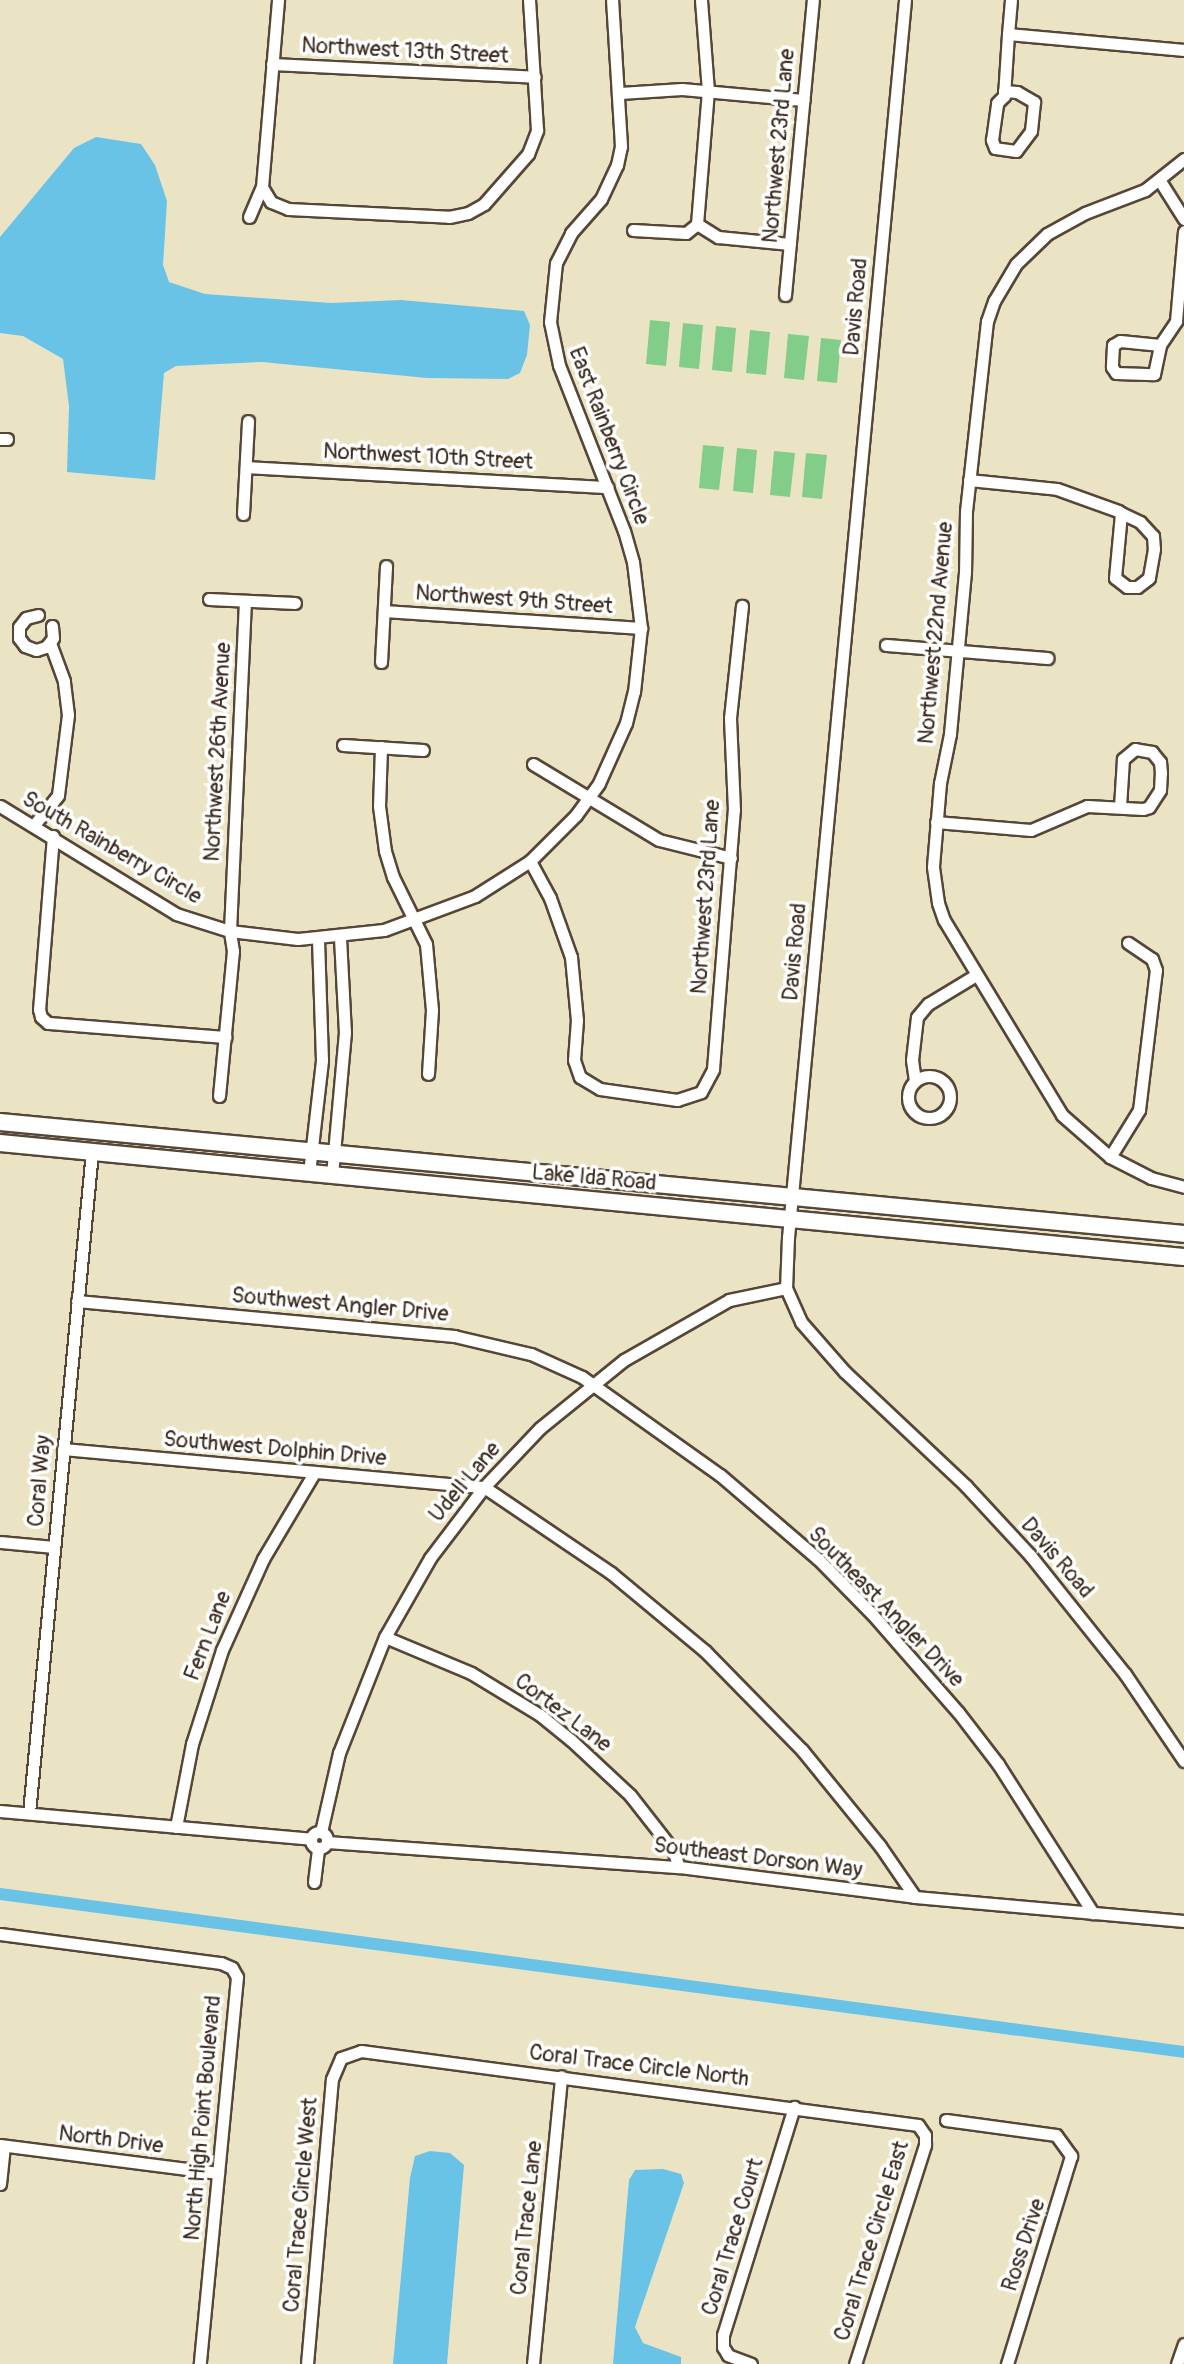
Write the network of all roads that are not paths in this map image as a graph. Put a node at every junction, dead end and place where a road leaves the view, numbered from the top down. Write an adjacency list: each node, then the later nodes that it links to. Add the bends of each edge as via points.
1 (278, 0): 10 (street)
2 (529, 0): 11 (street)
3 (612, 0): 14 (street, East Rainberry Circle)
4 (701, 0): 12 (street)
5 (813, 0): 15 (street, Northwest 23rd Lane)
6 (905, 0): 78 (street, Davis Road)
7 (1011, 0): 8 (street)
8 (1008, 34): 9 (street); 13 (street)
9 (1184, 50)
10 (272, 64): 11 (street, Northwest 13th Street); 18 (street)
11 (535, 77): 18 (street, via 538,121 532,147 484,204 468,213 449,217 288,209 271,202)
12 (708, 91): 14 (street); 15 (street); 21 (street)
13 (1004, 91): 13 (street, via 992,140 995,148 1016,151 1031,131 1034,102)
14 (620, 93): 30 (street, East Rainberry Circle, via 617,165 601,199 562,247 550,300 559,365)
15 (804, 100): 24 (street, Northwest 23rd Lane)
16 (1184, 159): 17 (street, Northwest 22nd Avenue)
17 (1160, 181): 20 (street); 29 (street, Northwest 22nd Avenue, via 1066,222 1031,248 1004,282 982,342)
18 (262, 187): 19 (street)
19 (249, 217)
20 (1184, 219)
21 (697, 224): 22 (street, via 686,233); 24 (street, via 718,237)
22 (633, 230)
23 (1184, 231): 26 (street, via 1176,321)
24 (790, 244): 25 (street, Northwest 23rd Lane)
25 (785, 295)
26 (1160, 345): 26 (street, via 1154,374 1116,373 1112,367 1113,345 1120,341)
27 (248, 421): 28 (street)
28 (246, 467): 30 (street, Northwest 10th Street); 32 (street)
29 (969, 480): 31 (street, via 1057,489); 44 (street, Northwest 22nd Avenue)
30 (607, 487): 41 (street, East Rainberry Circle, via 633,562)
31 (1121, 513): 31 (street, via 1153,536 1149,578 1137,587 1115,578)
32 (243, 514)
33 (386, 566): 38 (street, Northwest 9th Street)
34 (209, 599): 35 (street)
35 (245, 602): 36 (street); 60 (street, Northwest 26th Avenue)
36 (295, 603)
37 (742, 606): 57 (street, Northwest 23rd Lane, via 730,718)
38 (384, 611): 41 (street, Northwest 9th Street); 46 (street, Northwest 9th Street)
39 (38, 615): 42 (street, via 22,622 19,638 36,650)
40 (52, 626): 42 (street)
41 (641, 628): 51 (street, East Rainberry Circle, via 626,723)
42 (50, 643): 55 (street, via 64,681 68,715 58,795)
43 (886, 645): 44 (street)
44 (958, 651): 45 (street); 54 (street, Northwest 22nd Avenue)
45 (1047, 658)
46 (381, 662)
47 (343, 745): 48 (street)
48 (381, 747): 49 (street); 59 (street, via 379,806 385,851)
49 (423, 750)
50 (533, 764): 51 (street)
51 (589, 797): 57 (street, via 659,840); 58 (street, South Rainberry Circle)
52 (0, 806): 55 (street, South Rainberry Circle)
53 (1120, 807): 53 (street, via 1143,809 1155,801 1161,773 1152,752 1135,749 1123,759); 54 (street, via 1078,808 1031,830)
54 (936, 822): 64 (street, Northwest 22nd Avenue, via 933,867 938,903)
55 (34, 825): 56 (street, South Rainberry Circle)
56 (53, 836): 60 (street, South Rainberry Circle, via 176,914); 65 (street, via 41,1017 48,1023)
57 (731, 858): 58 (street, Northwest 23rd Lane, via 713,1069 701,1092 677,1100 600,1089 587,1084 576,1069 571,957)
58 (530, 861): 59 (street, South Rainberry Circle, via 475,896)
59 (417, 921): 61 (street, South Rainberry Circle); 66 (street, via 431,977)
60 (230, 931): 62 (street, South Rainberry Circle); 65 (street, Northwest 26th Avenue)
61 (340, 937): 62 (street, South Rainberry Circle); 73 (street, via 345,1033)
62 (318, 939): 71 (street, via 322,1060)
63 (1128, 943): 74 (street, via 1152,959 1156,970 1141,1101)
64 (976, 975): 67 (street, via 928,1004 917,1017); 74 (street, Northwest 22nd Avenue, via 1062,1115)
65 (225, 1037): 68 (street, Northwest 26th Avenue)
66 (428, 1074)
67 (915, 1081)
68 (219, 1096)
69 (0, 1122): 71 (street, Lake Ida Road)
70 (0, 1143): 72 (street, Lake Ida Road)
71 (311, 1151): 73 (street, Lake Ida Road); 75 (street)
72 (92, 1152): 75 (street, Lake Ida Road); 84 (street, Coral Way)
73 (334, 1153): 76 (street); 78 (street, Lake Ida Road)
74 (1110, 1157): 77 (street, Northwest 22nd Avenue, via 1151,1178)
75 (309, 1173): 76 (street, Lake Ida Road)
76 (332, 1175): 79 (street, Lake Ida Road)
77 (1184, 1187)
78 (791, 1195): 79 (street, Davis Road); 80 (street, Lake Ida Road)
79 (789, 1219): 81 (street, Lake Ida Road); 83 (street, Davis Road)
80 (1179, 1233): 81 (street, via 1153,1238)
81 (1136, 1252): 82 (street, Lake Ida Road)
82 (1184, 1257)
83 (786, 1288): 85 (street, Udell Lane, via 752,1293 702,1313); 92 (street, Davis Road, via 801,1322 845,1372 966,1486 1050,1578)
84 (77, 1301): 85 (street, Southwest Angler Drive, via 476,1339 531,1354); 86 (street, Coral Way)
85 (591, 1384): 88 (street, Udell Lane); 100 (street, Southeast Angler Drive, via 720,1475 818,1559 873,1615 998,1764)
86 (63, 1449): 87 (street, Southwest Dolphin Drive); 90 (street, Coral Way)
87 (314, 1473): 88 (street, Southwest Dolphin Drive); 95 (street, Fern Lane, via 263,1559 222,1650 192,1744)
88 (484, 1487): 91 (street, Udell Lane, via 430,1558); 99 (street, via 611,1573 705,1651 812,1762)
89 (0, 1542): 90 (street)
90 (54, 1547): 94 (street, Coral Way)
91 (385, 1637): 96 (street, Udell Lane, via 339,1753); 97 (street, Cortez Lane, via 471,1673 561,1732 630,1795 673,1850)
92 (1184, 1761)
93 (0, 1811): 94 (street, Southeast Dorson Way)
94 (29, 1813): 95 (street, Southeast Dorson Way)
95 (176, 1827): 96 (street, Southeast Dorson Way)
96 (319, 1840): 97 (street, Southeast Dorson Way); 98 (street, Udell Lane)
97 (679, 1867): 99 (street, Southeast Dorson Way)
98 (314, 1882)
99 (915, 1897): 100 (street, Southeast Dorson Way)
100 (1093, 1913): 101 (street, Southeast Dorson Way)
101 (1184, 1921)
102 (0, 1934): 109 (street, North High Point Boulevard, via 232,1968 237,1977)
103 (346, 2054): 104 (street, Coral Trace Circle North, via 361,2051); 113 (street, Coral Trace Circle West, via 332,2079)
104 (561, 2076): 105 (street, Coral Trace Circle North); 114 (street, Coral Trace Lane)
105 (794, 2107): 107 (street, Coral Trace Circle North, via 912,2122); 115 (street, Coral Trace Court, via 723,2335 728,2355)
106 (946, 2120): 117 (street, Ross Drive, via 1048,2133 1069,2147 1072,2165)
107 (924, 2130): 116 (street, Coral Trace Circle East, via 925,2145)
108 (2, 2146): 109 (street, North Drive); 110 (street)
109 (218, 2173): 112 (street, North High Point Boulevard)
110 (0, 2184)
111 (1184, 2344): 118 (street)
112 (200, 2364)
113 (307, 2364)
114 (533, 2364)
115 (751, 2364)
116 (855, 2364)
117 (1007, 2364)
118 (1177, 2364)

